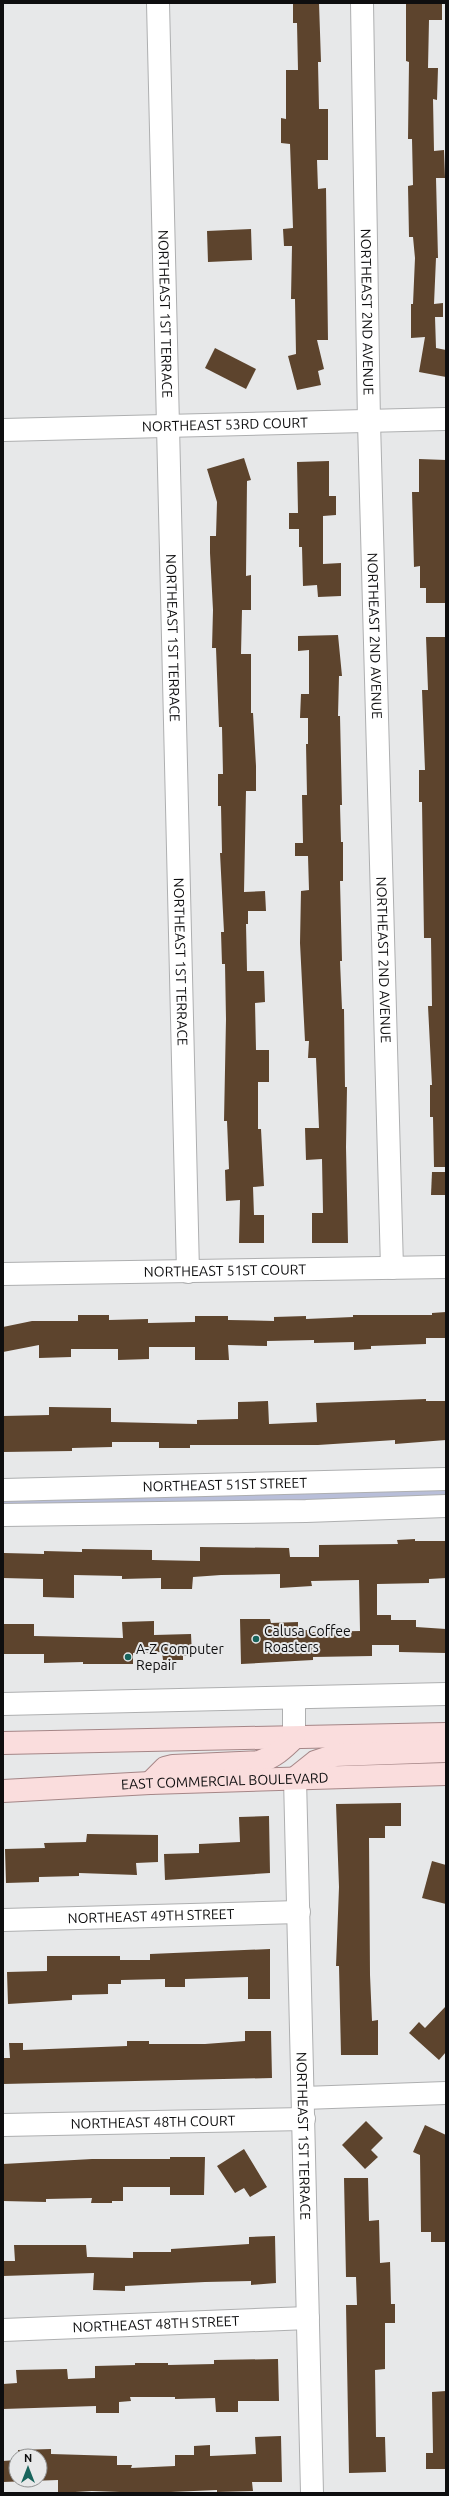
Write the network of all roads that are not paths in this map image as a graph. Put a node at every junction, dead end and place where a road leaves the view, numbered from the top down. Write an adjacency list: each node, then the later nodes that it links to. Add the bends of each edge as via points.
1 (158, 3): 5 (street, NORTHEAST 1ST TERRACE)
2 (362, 3): 4 (street, NORTHEAST 2ND AVENUE)
3 (446, 420): 4 (street, NORTHEAST 53RD COURT)
4 (369, 422): 5 (street, NORTHEAST 53RD COURT); 8 (street, NORTHEAST 2ND AVENUE)
5 (167, 426): 6 (street, NORTHEAST 53RD COURT); 9 (street, NORTHEAST 1ST TERRACE)
6 (3, 430)
7 (446, 1267): 8 (street, NORTHEAST 51ST COURT)
8 (392, 1268): 9 (street, NORTHEAST 51ST COURT)
9 (188, 1272): 10 (street, NORTHEAST 51ST COURT)
10 (3, 1274)
11 (446, 1479): 12 (street, NORTHEAST 51ST STREET)
12 (305, 1482): 13 (street, NORTHEAST 51ST STREET); 15 (street)
13 (3, 1490)
14 (446, 1506): 15 (street, NORTHEAST 51ST STREET)
15 (306, 1511): 16 (street, NORTHEAST 51ST STREET)
16 (3, 1515)
17 (446, 1694): 18 (street)
18 (294, 1698): 19 (street); 21 (street)
19 (3, 1704)
20 (446, 1734): 21 (main road)
21 (294, 1738): 22 (main road); 26 (main road, via 280,1752 259,1762 173,1766 165,1768)
22 (3, 1744)
23 (446, 1751): 25 (main road, via 336,1755 315,1762)
24 (446, 1774): 25 (main road, EAST COMMERCIAL BOULEVARD)
25 (295, 1778): 26 (main road, EAST COMMERCIAL BOULEVARD); 28 (street, NORTHEAST 1ST TERRACE)
26 (150, 1783): 27 (main road, EAST COMMERCIAL BOULEVARD)
27 (3, 1791)
28 (299, 1912): 29 (street, NORTHEAST 49TH STREET); 31 (street, NORTHEAST 1ST TERRACE)
29 (3, 1920)
30 (446, 2093): 31 (street, NORTHEAST 48TH COURT)
31 (304, 2108): 32 (street, NORTHEAST 48TH COURT); 33 (street, NORTHEAST 1ST TERRACE)
32 (3, 2125)
33 (308, 2318): 34 (street, NORTHEAST 48TH STREET); 35 (street, NORTHEAST 1ST TERRACE)
34 (3, 2330)
35 (312, 2493)

